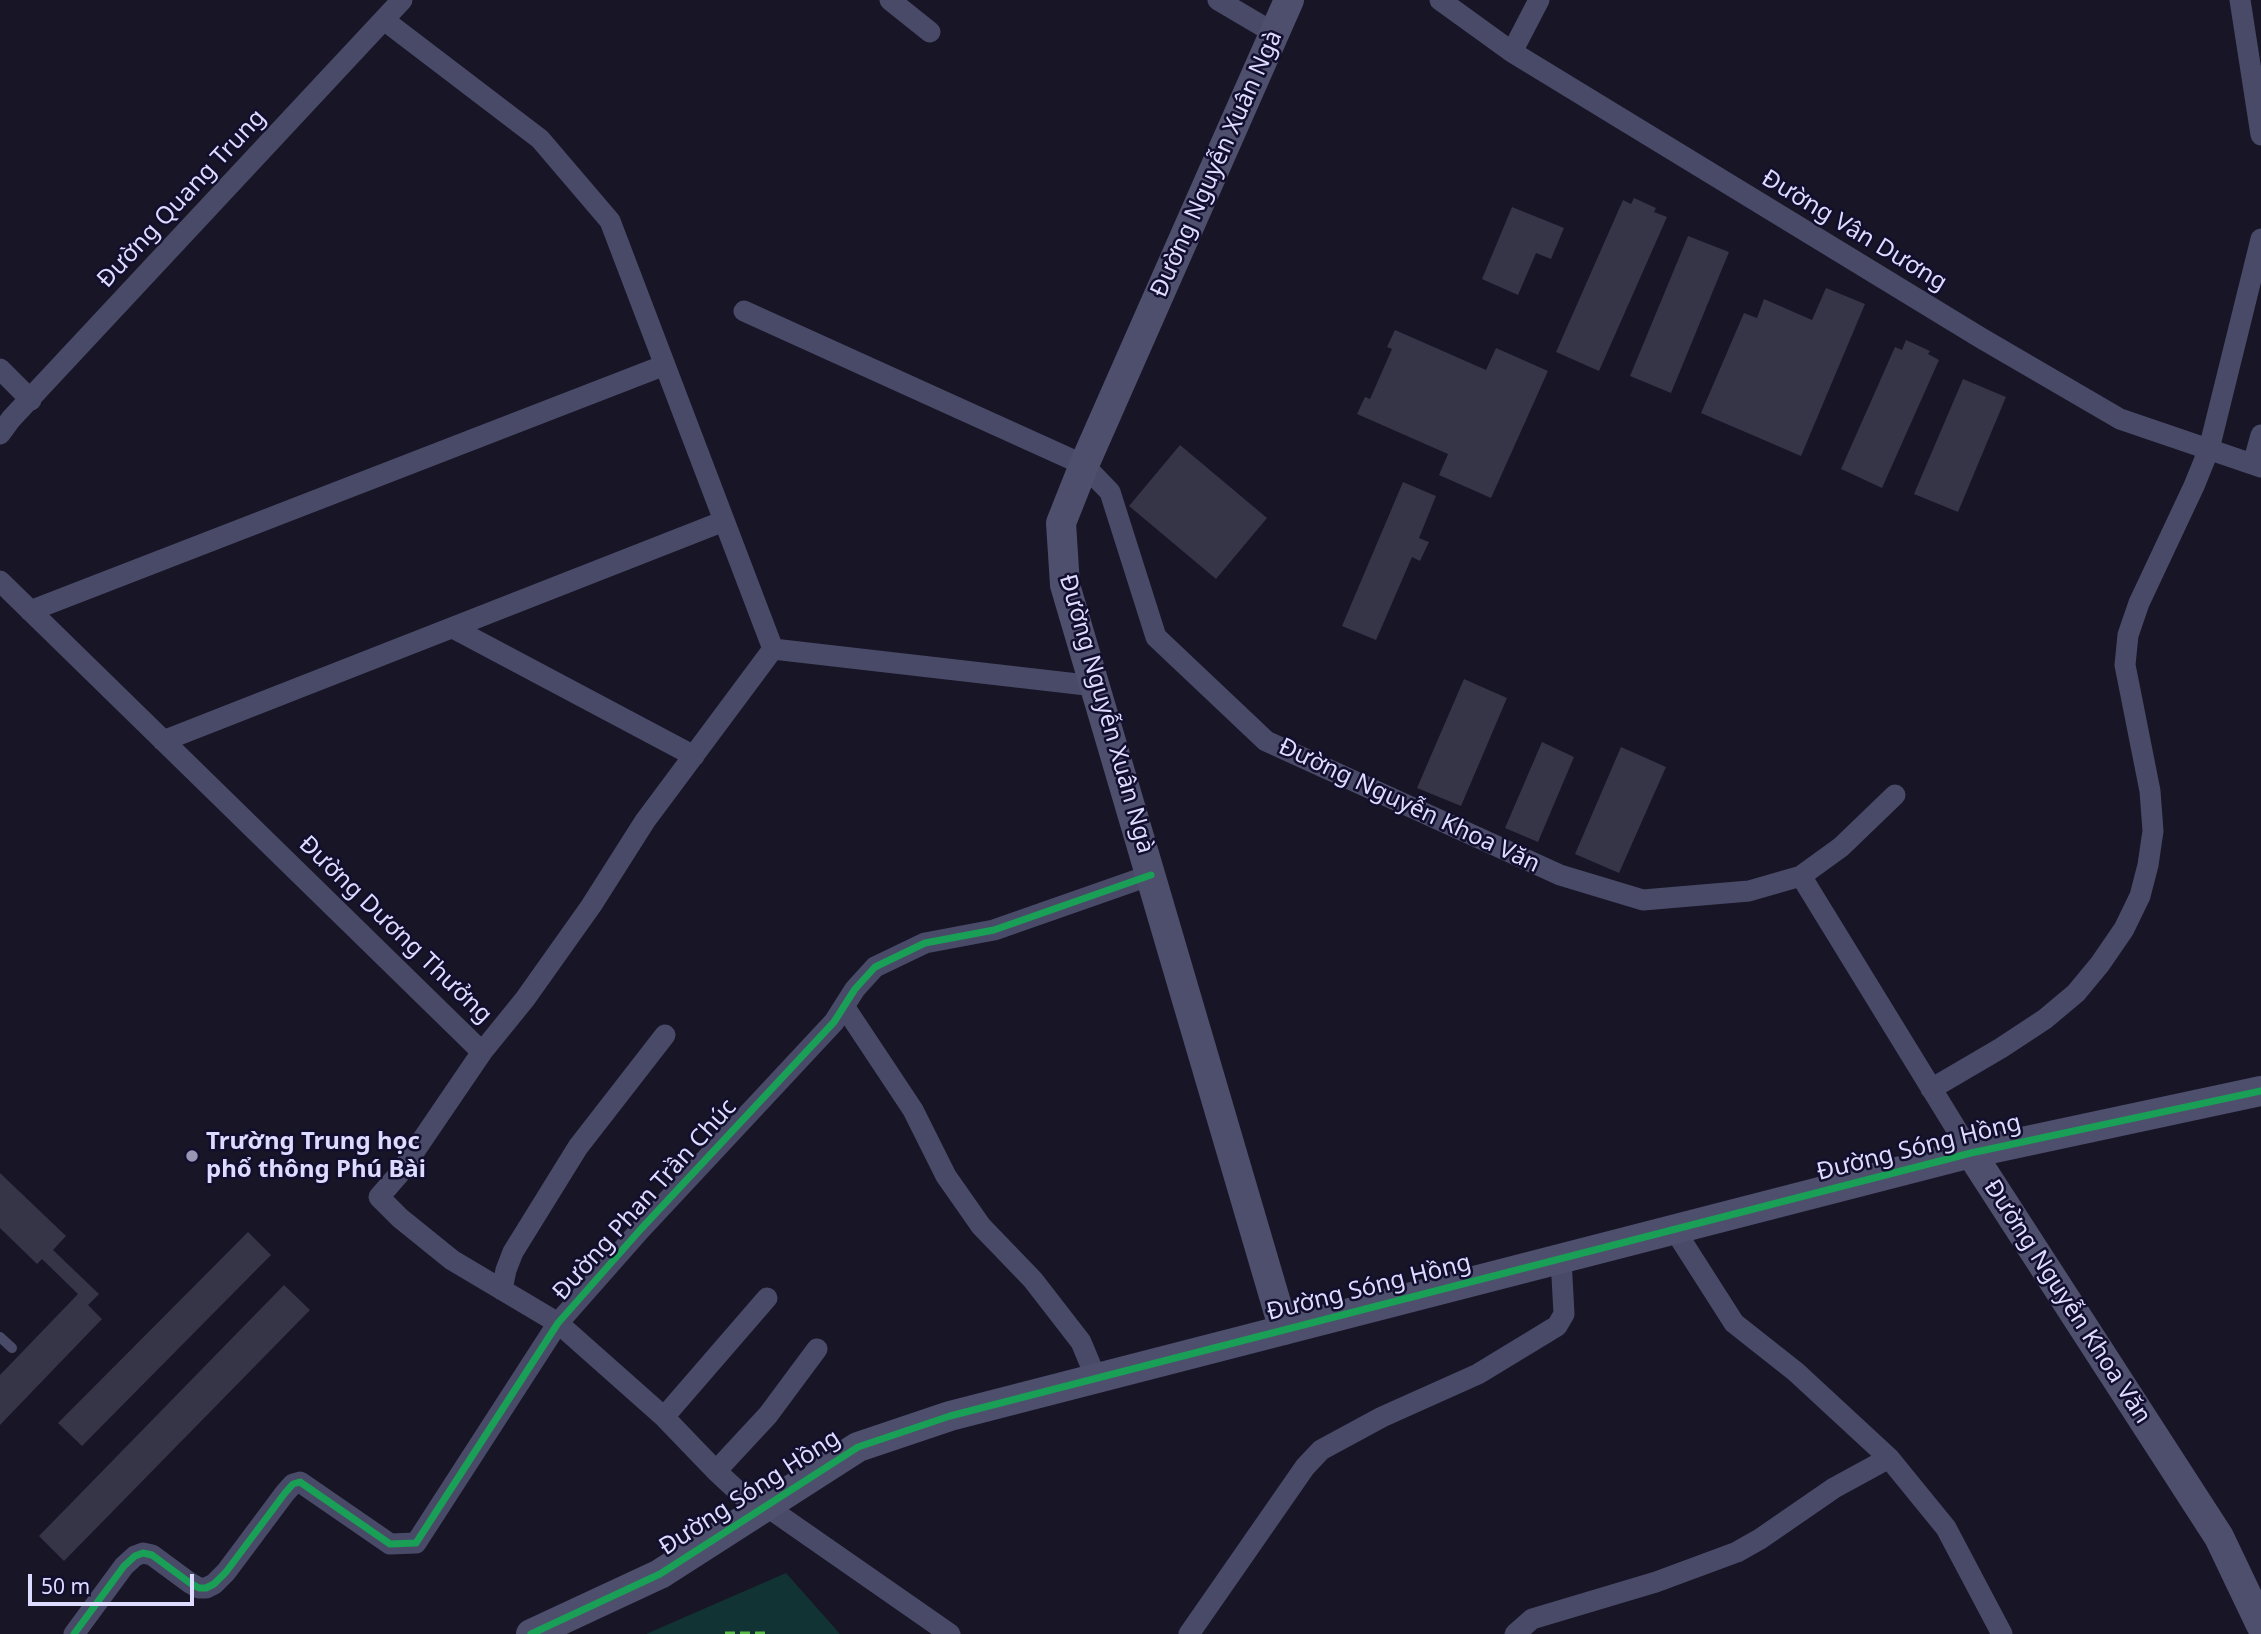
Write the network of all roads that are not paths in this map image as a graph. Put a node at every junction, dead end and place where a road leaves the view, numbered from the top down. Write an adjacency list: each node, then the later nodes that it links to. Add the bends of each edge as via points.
1 (402, 0): 8 (street, Đường Quang Trung)
2 (890, 0): 9 (street)
3 (1217, 0): 10 (street)
4 (1289, 0): 10 (street, Đường Nguyễn Xuân Ngà)
5 (1440, 0): 11 (street, Đường Vân Dương)
6 (1539, 0): 11 (street)
7 (2240, 0): 12 (street)
8 (384, 20): 15 (street, via 540,139 610,222); 17 (street, Đường Quang Trung)
9 (930, 32)
10 (1274, 33): 22 (street, Đường Nguyễn Xuân Ngà)
11 (1511, 52): 20 (street, Đường Vân Dương, via 2120,419)
12 (2261, 135)
13 (2261, 239): 20 (street)
14 (744, 311): 22 (street)
15 (665, 365): 23 (street); 25 (street)
16 (0, 369): 17 (street)
17 (31, 400): 18 (street, Đường Quang Trung)
18 (0, 434)
19 (2261, 435): 21 (street)
20 (2209, 449): 21 (street, Đường Vân Dương); 37 (street, via 2127,635 2125,665 2150,790 2153,831 2140,896 2124,929 2076,993 2001,1048)
21 (2257, 465)
22 (1084, 466): 28 (street, Đường Nguyễn Xuân Ngà, via 1061,523 1065,585); 33 (street, Đường Nguyễn Khoa Văn, via 1110,492 1156,637 1266,741 1560,875 1643,900 1749,891)
23 (724, 522): 26 (street); 27 (street)
24 (0, 581): 25 (street, Đường Dương Thưởng)
25 (30, 611): 29 (street, Đường Dương Thưởng)
26 (453, 628): 29 (street); 30 (street)
27 (773, 649): 28 (street); 30 (street)
28 (1095, 686): 32 (street, Đường Nguyễn Xuân Ngà)
29 (163, 741): 36 (street, Đường Dương Thưởng)
30 (694, 756): 36 (street, via 525,999)
31 (1895, 795): 33 (street, Đường Nguyễn Khoa Văn, via 1841,848)
32 (1151, 875): 34 (street, Đường Phan Trần Chúc, via 994,930 925,943 875,967); 45 (street, Đường Nguyễn Xuân Ngà)
33 (1801, 876): 37 (street, Đường Nguyễn Khoa Văn)
34 (845, 1006): 44 (street, Đường Phan Trần Chúc); 49 (street, via 914,1110 946,1176 981,1226 1033,1280 1081,1342)
35 (665, 1035): 42 (street, via 578,1147 513,1252)
36 (482, 1052): 42 (street, Đường Dương Thưởng, via 379,1197 452,1261)
37 (1931, 1088): 39 (street, Đường Nguyễn Khoa Văn)
38 (2261, 1091): 39 (street, Đường Sóng Hồng)
39 (1971, 1153): 40 (street, Đường Sóng Hồng); 54 (street, Đường Nguyễn Khoa Văn, via 2219,1537)
40 (1674, 1229): 41 (street, Đường Sóng Hồng); 51 (street, via 1734,1323 1796,1372)
41 (1561, 1259): 45 (street, Đường Sóng Hồng); 58 (street, via 1564,1314 1556,1326 1478,1374 1381,1417 1321,1450)
42 (502, 1290): 44 (street, Đường Dương Thưởng)
43 (767, 1298): 50 (street)
44 (558, 1323): 50 (street, Đường Dương Thưởng); 55 (street, Đường Phan Trần Chúc, via 416,1543 390,1544 300,1482 285,1493 214,1584 199,1588 143,1553 124,1566)
45 (1284, 1330): 49 (street, Đường Sóng Hồng)
46 (0, 1337): 47 (lane)
47 (12, 1348)
48 (817, 1349): 52 (street, via 768,1415)
49 (1096, 1378): 53 (street, Đường Sóng Hồng, via 950,1416 858,1447)
50 (664, 1417): 52 (street, Đường Dương Thưởng)
51 (1889, 1458): 59 (street, via 1737,1552 1532,1619); 60 (street, via 1946,1528)
52 (716, 1471): 53 (street, Đường Dương Thưởng)
53 (763, 1508): 56 (street, Đường Sóng Hồng, via 660,1574); 57 (street, Đường Dương Thưởng)
54 (2261, 1625)
55 (74, 1634)
56 (531, 1634)
57 (950, 1634)
58 (1189, 1634)
59 (1515, 1634)
60 (2002, 1634)

